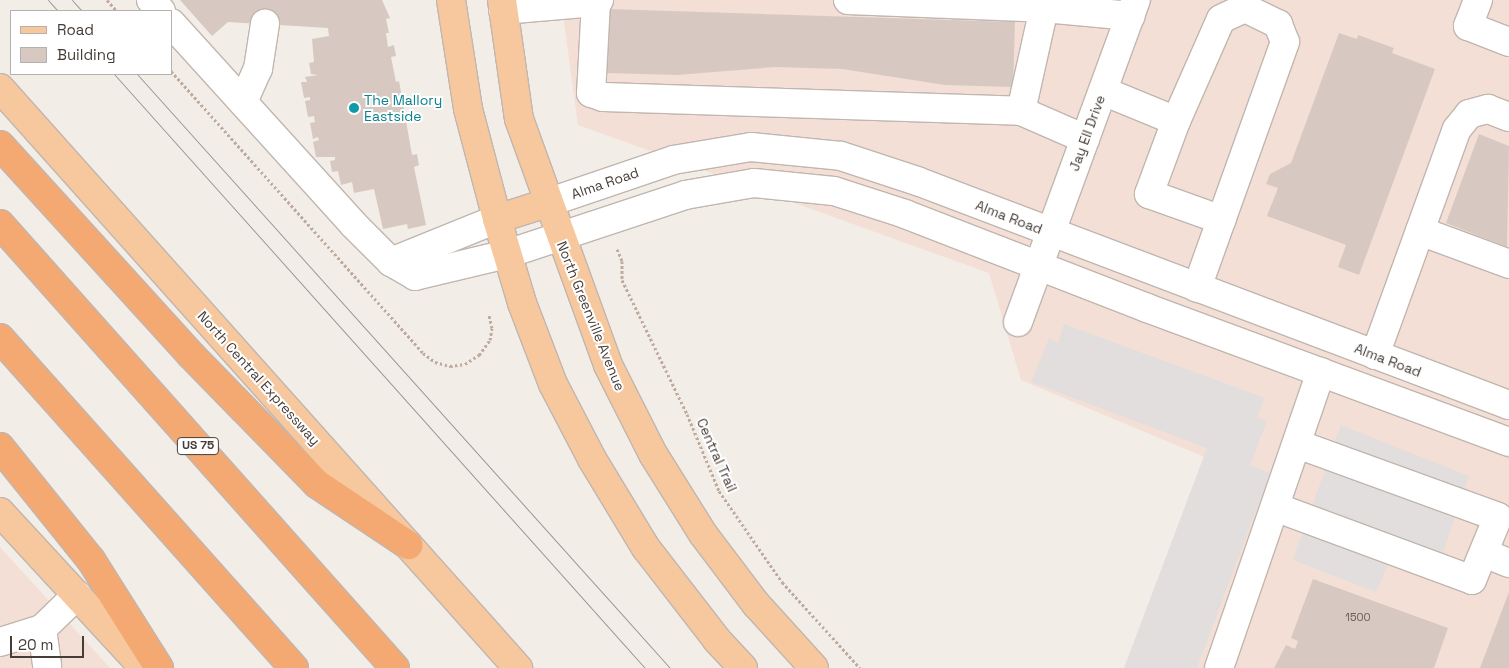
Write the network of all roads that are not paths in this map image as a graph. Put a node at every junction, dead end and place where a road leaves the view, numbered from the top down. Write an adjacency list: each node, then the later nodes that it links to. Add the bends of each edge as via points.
1 (151, 0): 9 (street)
2 (451, 0): 22 (main road, via 468,109)
3 (848, 0): 7 (street)
4 (1478, 0): 12 (street, via 1468,26)
5 (597, 1): 6 (street); 16 (street, via 591,93 603,97)
6 (502, 5): 21 (main road, North Greenville Avenue, via 518,119)
7 (1044, 8): 8 (street); 16 (street)
8 (1134, 8): 14 (street, Jay Ell Drive)
9 (160, 10)
10 (172, 24): 15 (street)
11 (265, 24): 15 (street, via 258,69)
12 (1509, 42)
13 (0, 88): 43 (main road, North Central Expressway)
14 (1103, 91): 18 (street); 19 (street, Jay Ell Drive)
15 (243, 102): 29 (street)
16 (1021, 111): 19 (street)
17 (1509, 117): 25 (street, via 1488,109 1469,114 1457,129)
18 (1176, 121): 23 (street, via 1149,194); 23 (street, via 1220,19 1244,8 1278,24 1285,42)
19 (1085, 139): 26 (street, Jay Ell Drive)
20 (0, 145): 43 (highway, via 191,355 317,484)
21 (547, 203): 22 (main road, Alma Road); 26 (street, Alma Road, via 673,160 751,147 841,156 917,181); 27 (main road, North Greenville Avenue)
22 (497, 219): 28 (main road); 29 (street)
23 (1222, 220): 32 (street)
24 (0, 224): 53 (highway, US 75)
25 (1420, 230): 30 (street); 35 (street)
26 (1050, 233): 31 (street, Jay Ell Drive); 32 (street, Alma Road)
27 (560, 237): 28 (street); 31 (street, via 685,194 754,183 834,191 905,214); 56 (main road, North Greenville Avenue, via 598,342 653,454 703,534 756,604)
28 (508, 254): 29 (street, via 415,276); 55 (main road, via 522,303 553,384 592,459 646,548 717,640)
29 (391, 262)
30 (1509, 264)
31 (1039, 266): 33 (street, Jay Ell Drive); 36 (street)
32 (1197, 288): 35 (street, Alma Road)
33 (1018, 322)
34 (0, 338): 52 (highway)
35 (1375, 355): 37 (street, Alma Road)
36 (1321, 372): 38 (street); 39 (street)
37 (1509, 405)
38 (1509, 442)
39 (1297, 444): 41 (street); 44 (street, via 1498,518)
40 (0, 447): 51 (highway, via 91,560)
41 (1275, 507): 44 (street, via 1472,580); 57 (street)
42 (0, 512): 46 (main road)
43 (408, 545): 54 (main road, North Central Expressway)
44 (1484, 553): 45 (street)
45 (1509, 563)
46 (77, 595): 47 (street); 50 (main road)
47 (42, 629): 48 (street); 49 (street)
48 (0, 641)
49 (47, 666)
50 (144, 668)
51 (159, 668)
52 (294, 668)
53 (396, 668)
54 (518, 668)
55 (744, 668)
56 (814, 668)
57 (1219, 668)

